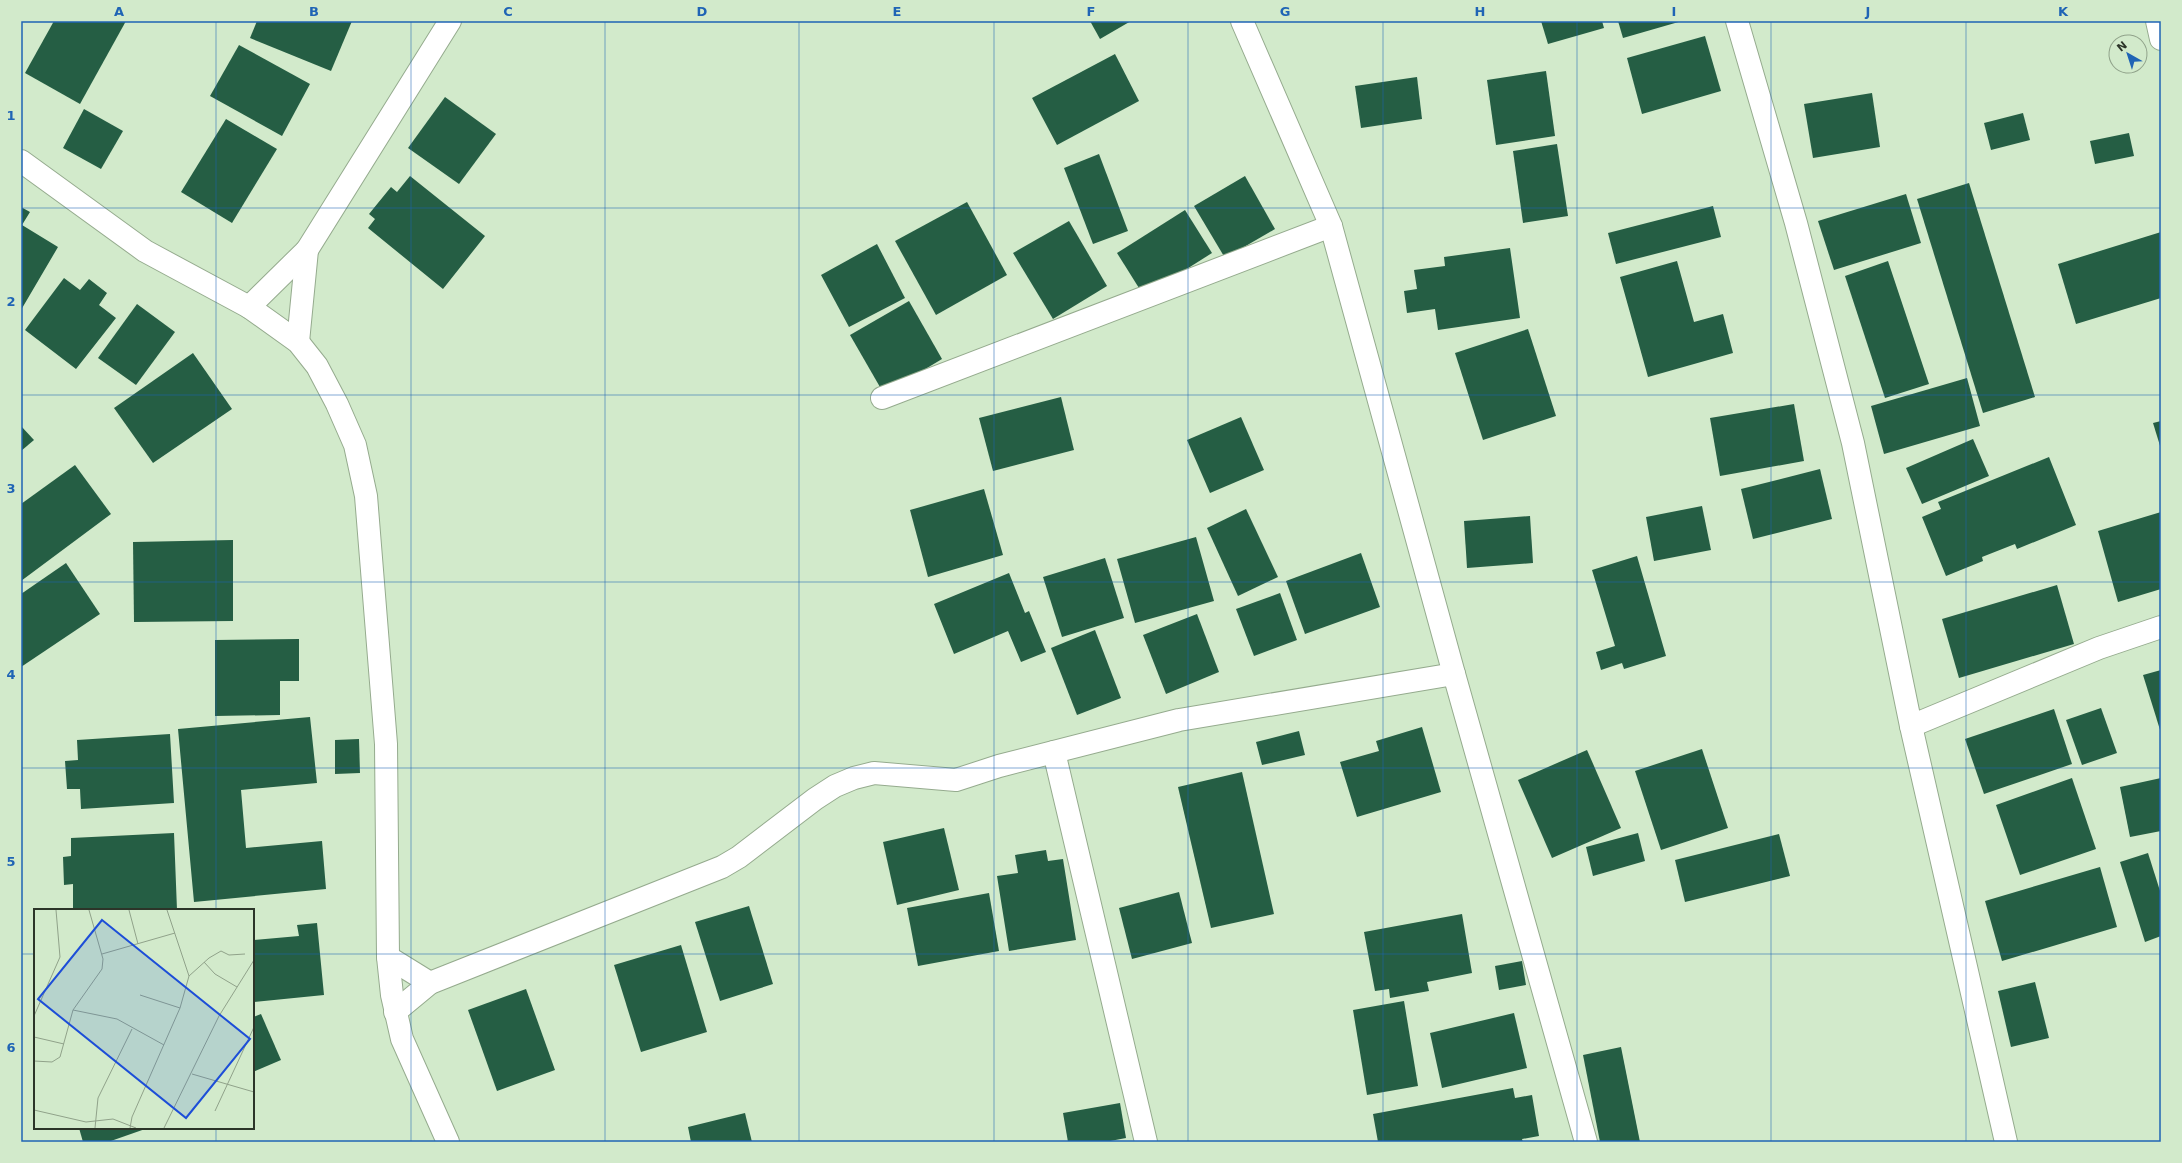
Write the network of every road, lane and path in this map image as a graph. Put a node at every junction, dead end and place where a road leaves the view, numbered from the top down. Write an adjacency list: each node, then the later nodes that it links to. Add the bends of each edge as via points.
1 (450, 21): 8 (street)
2 (1242, 21): 7 (street)
3 (1737, 21): 14 (street, via 1796,223 1854,443)
4 (2157, 21): 5 (street)
5 (2161, 39)
6 (21, 161): 9 (street, via 145,251)
7 (1331, 226): 11 (street); 13 (street)
8 (307, 250): 9 (street); 10 (street)
9 (249, 307): 10 (street)
10 (298, 342): 16 (street, via 317,366 355,445 366,496 386,744)
11 (882, 398)
12 (2161, 627): 14 (street, via 2099,648)
13 (1454, 674): 15 (street, via 1179,720); 21 (street)
14 (1911, 726): 22 (street)
15 (1054, 752): 17 (street, via 956,780 874,773 854,778 820,796 722,867); 20 (street)
16 (388, 957): 17 (street); 18 (street)
17 (430, 983): 18 (street)
18 (395, 1012): 19 (street, via 402,1039)
19 (448, 1142)
20 (1146, 1142)
21 (1586, 1142)
22 (2006, 1142)

